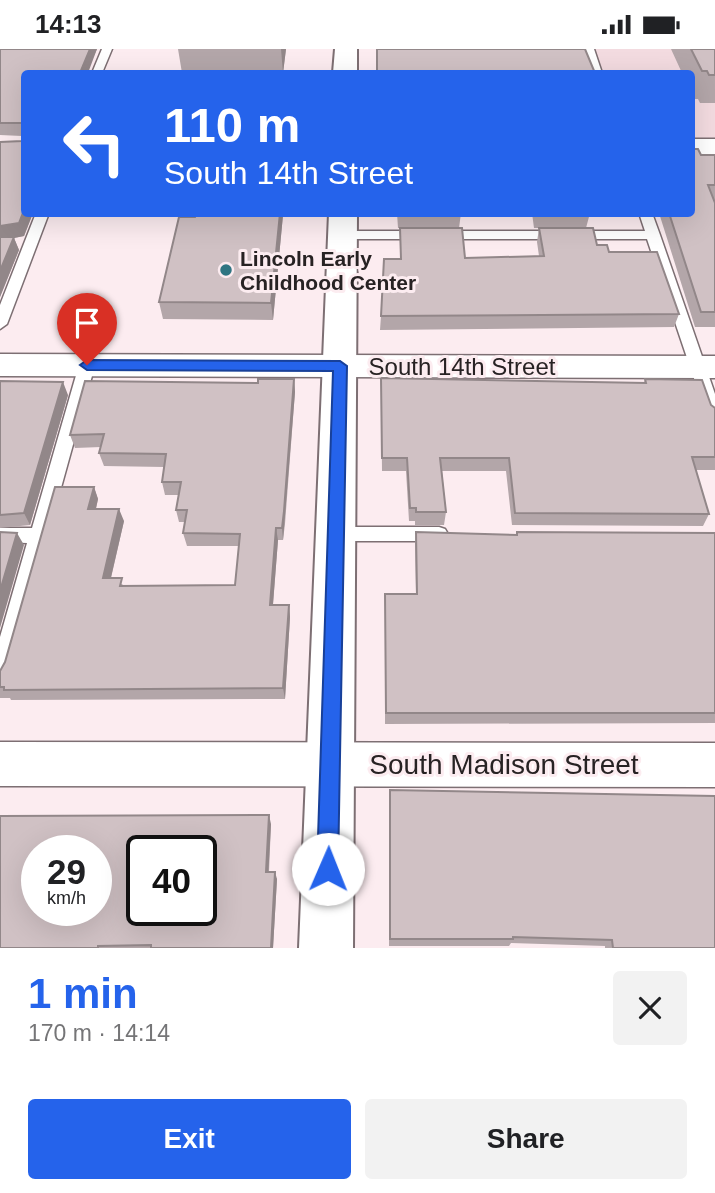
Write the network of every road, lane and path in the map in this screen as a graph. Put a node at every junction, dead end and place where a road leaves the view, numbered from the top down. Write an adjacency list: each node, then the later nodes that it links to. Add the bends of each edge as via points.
1 (107, 49): 4 (lane)
2 (346, 49): 5 (street)
3 (589, 49): 6 (lane)
4 (98, 70)
5 (345, 70)
6 (596, 70)
7 (695, 147): 8 (street)
8 (715, 147)
9 (42, 217): 14 (lane)
10 (646, 217): 12 (lane)
11 (343, 224): 12 (lane); 18 (street)
12 (653, 235): 19 (lane)
13 (10, 243): 14 (lane)
14 (32, 243): 15 (lane)
15 (0, 324)
16 (0, 365): 17 (street, South 14th Street)
17 (87, 365): 18 (street, South 14th Street); 24 (lane)
18 (340, 366): 19 (street, South 14th Street); 21 (street)
19 (706, 367): 20 (lane)
20 (715, 417)
21 (336, 534): 22 (lane); 27 (street)
22 (458, 534)
23 (0, 535): 24 (lane)
24 (39, 535): 25 (lane)
25 (0, 673)
26 (0, 764): 27 (street, South Madison Street)
27 (330, 764): 28 (street, South Madison Street); 29 (street)
28 (715, 765)
29 (326, 948)

